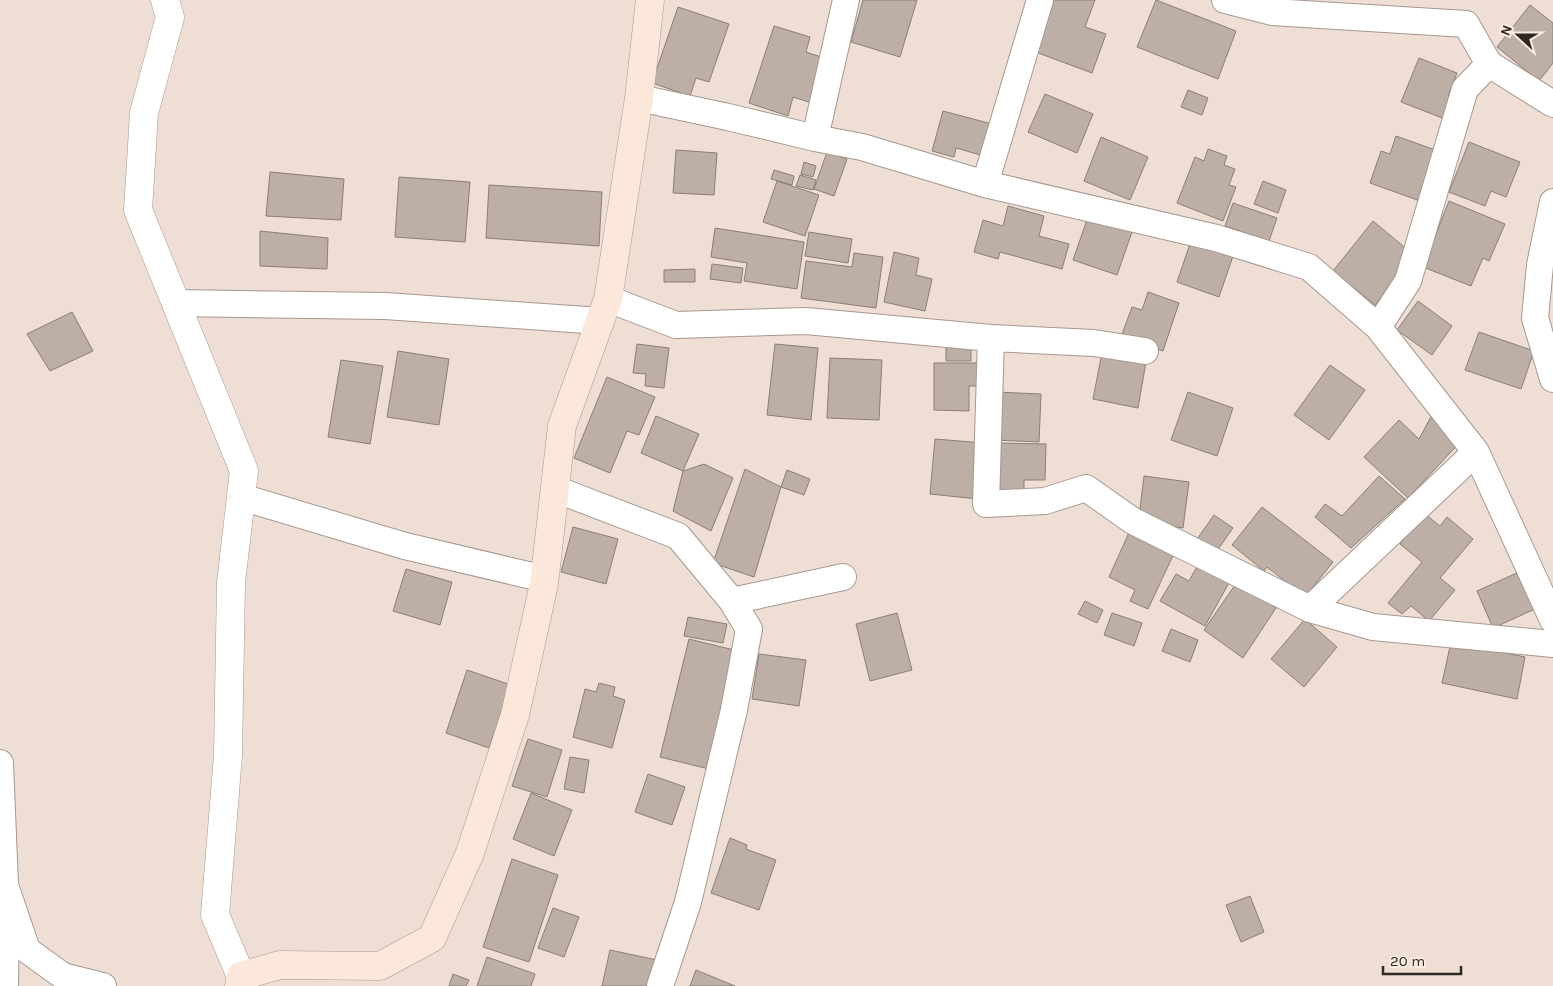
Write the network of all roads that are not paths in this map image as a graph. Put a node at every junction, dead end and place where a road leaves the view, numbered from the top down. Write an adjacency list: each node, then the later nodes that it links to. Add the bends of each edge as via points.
1 (166, 0): 12 (street, via 170,18 144,112 138,210)
2 (650, 0): 7 (main road)
3 (846, 0): 9 (street)
4 (1040, 0): 10 (street)
5 (1225, 0): 6 (street, via 1272,12 1466,24)
6 (1489, 64): 8 (street); 14 (street, via 1465,89 1408,282)
7 (639, 98): 9 (street); 13 (main road)
8 (1553, 104)
9 (815, 138): 10 (street, via 862,147)
10 (985, 184): 14 (street, via 1216,238 1309,267)
11 (1553, 202): 17 (street, via 1540,265 1535,318)
12 (175, 303): 13 (street); 20 (street, via 244,471)
13 (604, 310): 15 (street, via 676,325 806,321); 19 (main road, via 562,426)
14 (1378, 327): 18 (street)
15 (991, 338): 16 (street, via 1094,343); 24 (street, via 986,504 1045,501 1086,488 1133,521)
16 (1145, 351)
17 (1553, 380)
18 (1476, 452): 24 (street); 25 (street)
19 (555, 489): 22 (main road); 23 (street, via 678,536)
20 (241, 497): 22 (street, via 405,546); 29 (street, via 231,583 228,755 215,915)
21 (843, 577): 23 (street)
22 (545, 579): 29 (main road, via 515,715 470,853 432,938 380,966 280,965)
23 (732, 600): 32 (street, via 749,629 734,710 688,902)
24 (1310, 609): 26 (street, via 1373,627)
25 (1553, 620)
26 (1553, 644)
27 (0, 763): 28 (street)
28 (7, 890): 30 (street); 31 (street, via 27,950 64,976)
29 (240, 981)
30 (6, 986)
31 (103, 986)
32 (660, 986)

